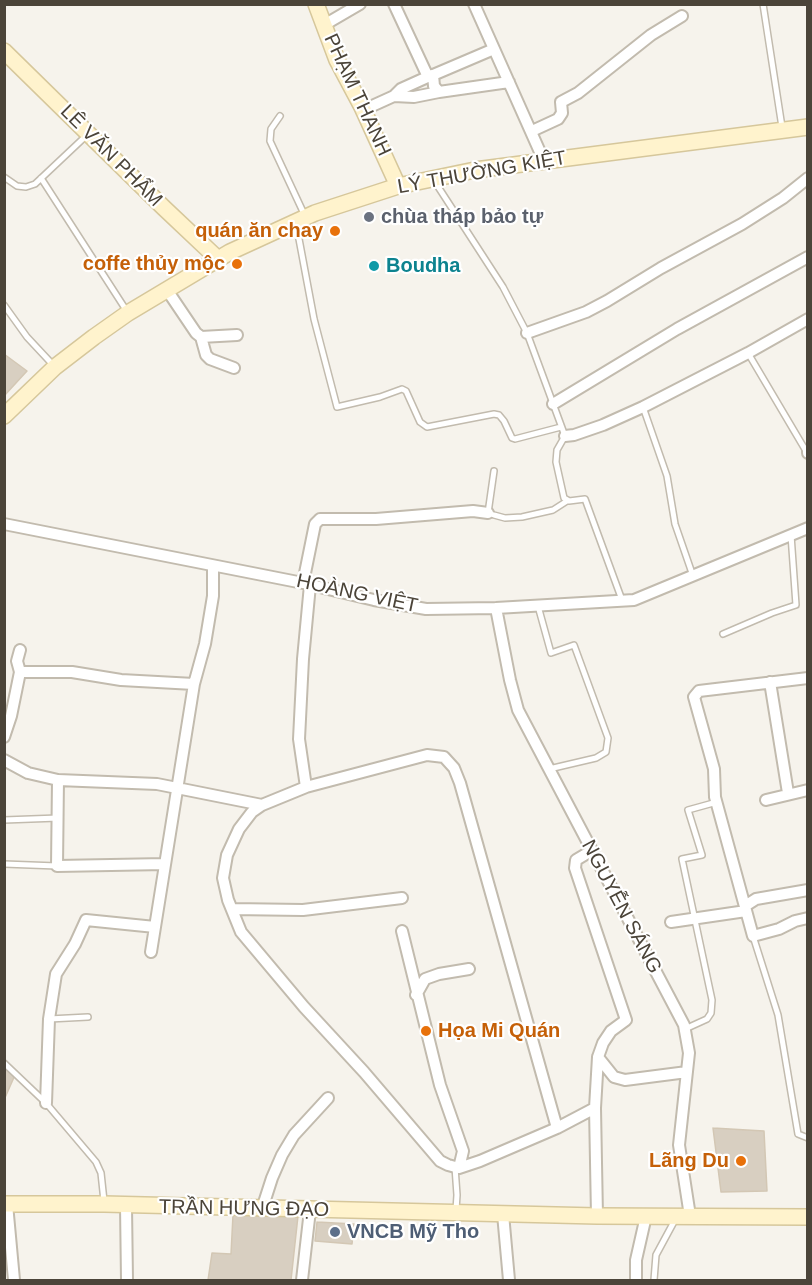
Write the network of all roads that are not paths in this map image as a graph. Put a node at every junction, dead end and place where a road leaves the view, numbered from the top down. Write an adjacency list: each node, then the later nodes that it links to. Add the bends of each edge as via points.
1 (316, 4): 7 (street, PHẠM THANH)
2 (360, 4): 7 (street)
3 (394, 4): 10 (street)
4 (474, 4): 8 (street)
5 (763, 4): 17 (lane)
6 (682, 16): 18 (street, via 561,102 558,119)
7 (324, 25): 14 (street, PHẠM THANH)
8 (494, 50): 10 (street); 11 (street)
9 (4, 51): 19 (street, LÊ VĂN PHẨM)
10 (430, 76): 12 (street); 13 (street)
11 (509, 82): 12 (street); 18 (street)
12 (439, 92): 13 (street)
13 (394, 96): 14 (street)
14 (362, 107): 25 (street, PHẠM THANH)
15 (280, 116): 26 (lane, via 271,129 270,141)
16 (807, 127): 17 (street, LÝ THƯỜNG KIỆT)
17 (782, 130): 20 (street, LÝ THƯỜNG KIỆT)
18 (532, 131): 20 (street)
19 (89, 133): 22 (lane); 28 (street, LÊ VĂN PHẨM)
20 (544, 161): 23 (street, LÝ THƯỜNG KIỆT)
21 (4, 177): 22 (lane, via 26,187)
22 (41, 178): 31 (lane)
23 (433, 178): 25 (street, LÝ THƯỜNG KIỆT); 33 (lane, via 503,287)
24 (807, 178): 33 (street, via 742,224 607,301)
25 (398, 186): 26 (street, LÝ THƯỜNG KIỆT)
26 (301, 220): 28 (street, LÝ THƯỜNG KIỆT); 42 (lane, via 314,319 337,407 402,389 420,423 427,427 494,414 499,415 515,439)
27 (807, 257): 39 (street)
28 (218, 259): 29 (street, LÝ THƯỜNG KIỆT)
29 (167, 290): 31 (street, LÝ THƯỜNG KIỆT); 35 (street)
30 (4, 305): 37 (lane)
31 (128, 313): 37 (street, LÝ THƯỜNG KIỆT)
32 (807, 319): 36 (street)
33 (526, 333): 39 (lane)
34 (237, 335): 35 (street)
35 (201, 337): 38 (street, via 210,359)
36 (748, 353): 40 (street); 43 (lane)
37 (55, 367): 41 (street, LÝ THƯỜNG KIỆT)
38 (234, 368)
39 (553, 404): 42 (lane)
40 (643, 407): 42 (street, via 574,435); 51 (lane, via 667,476 675,524)
41 (4, 416)
42 (563, 432): 45 (lane, via 555,462)
43 (807, 451)
44 (494, 471): 46 (lane)
45 (567, 501): 46 (lane, via 553,510 522,517); 53 (lane, via 585,498)
46 (488, 513): 52 (street, via 320,519 315,524)
47 (4, 524): 50 (street, HOÀNG VIỆT)
48 (807, 528): 49 (street, HOÀNG VIỆT)
49 (791, 535): 51 (street, HOÀNG VIỆT); 56 (lane, via 796,605)
50 (213, 566): 52 (street, HOÀNG VIỆT); 61 (street, via 210,615)
51 (693, 576): 53 (street, HOÀNG VIỆT)
52 (307, 584): 55 (street, HOÀNG VIỆT, via 426,609); 66 (street, via 299,739)
53 (623, 602): 54 (street, HOÀNG VIỆT)
54 (538, 606): 55 (street, HOÀNG VIỆT); 64 (lane, via 551,653 574,645 609,738 606,752 596,758)
55 (496, 608): 64 (street, NGUYỄN SÁNG, via 518,710)
56 (723, 634)
57 (20, 650): 58 (street)
58 (20, 672): 61 (street, via 72,672 121,680); 62 (street)
59 (807, 678): 60 (street)
60 (771, 682): 69 (street); 71 (street, via 699,691 694,697 714,769)
61 (194, 684): 67 (street)
62 (4, 737)
63 (4, 760): 65 (street, via 28,773)
64 (548, 769): 75 (street, NGUYỄN SÁNG)
65 (58, 780): 67 (street, via 158,783); 73 (street)
66 (306, 787): 72 (street); 101 (street, via 427,755 444,757 454,768)
67 (177, 789): 72 (street); 77 (street)
68 (807, 790): 69 (street)
69 (788, 793): 70 (street)
70 (766, 800)
71 (717, 802): 82 (street); 83 (lane, via 688,810 702,855 682,859)
72 (262, 805): 81 (street, via 246,818 227,855 223,878)
73 (58, 818): 74 (lane); 78 (street)
74 (4, 820)
75 (591, 851): 94 (street, NGUYỄN SÁNG); 95 (street, via 576,860 575,868 626,1020 611,1031)
76 (4, 864): 78 (lane)
77 (165, 864): 78 (street); 86 (street)
78 (57, 866)
79 (807, 890): 82 (street, via 756,899)
80 (402, 898): 81 (street, via 303,910)
81 (232, 909): 103 (street, via 242,932 304,1007 440,1161)
82 (745, 909): 83 (street); 88 (street)
83 (694, 918): 85 (street); 94 (lane, via 712,1000 711,1013 707,1019)
84 (807, 918): 88 (street)
85 (671, 922)
86 (155, 927): 89 (street); 93 (street, via 86,920 56,974)
87 (402, 931): 91 (street)
88 (753, 936): 102 (lane, via 778,1015 798,1134)
89 (151, 952)
90 (469, 969): 91 (street, via 425,979)
91 (416, 995): 103 (street, via 463,1151)
92 (88, 1017): 93 (lane)
93 (49, 1019): 99 (street)
94 (685, 1029): 97 (street, NGUYỄN SÁNG)
95 (598, 1057): 97 (street, via 614,1077 625,1080); 100 (street)
96 (4, 1063): 99 (lane)
97 (687, 1072): 113 (street, NGUYỄN SÁNG, via 678,1135)
98 (328, 1098): 107 (street, via 294,1135 282,1155)
99 (46, 1103): 105 (lane, via 99,1167)
100 (595, 1108): 101 (street); 111 (street)
101 (557, 1128): 103 (street)
102 (807, 1138)
103 (457, 1167): 109 (lane)
104 (6, 1204): 105 (street, TRẦN HƯNG ĐẠO); 115 (street)
105 (104, 1204): 106 (street, TRẦN HƯNG ĐẠO)
106 (126, 1206): 107 (street, TRẦN HƯNG ĐẠO); 117 (street)
107 (262, 1209): 108 (street, TRẦN HƯNG ĐẠO)
108 (310, 1210): 109 (street, TRẦN HƯNG ĐẠO); 118 (street)
109 (456, 1213): 110 (street, TRẦN HƯNG ĐẠO)
110 (503, 1214): 111 (street, TRẦN HƯNG ĐẠO); 119 (street)
111 (597, 1216): 112 (street, TRẦN HƯNG ĐẠO)
112 (646, 1216): 113 (street, TRẦN HƯNG ĐẠO); 116 (street, via 636,1260)
113 (684, 1216): 114 (street, TRẦN HƯNG ĐẠO); 120 (lane, via 656,1255)
114 (807, 1217)
115 (11, 1280)
116 (638, 1280)
117 (127, 1281)
118 (302, 1281)
119 (508, 1281)
120 (654, 1281)

